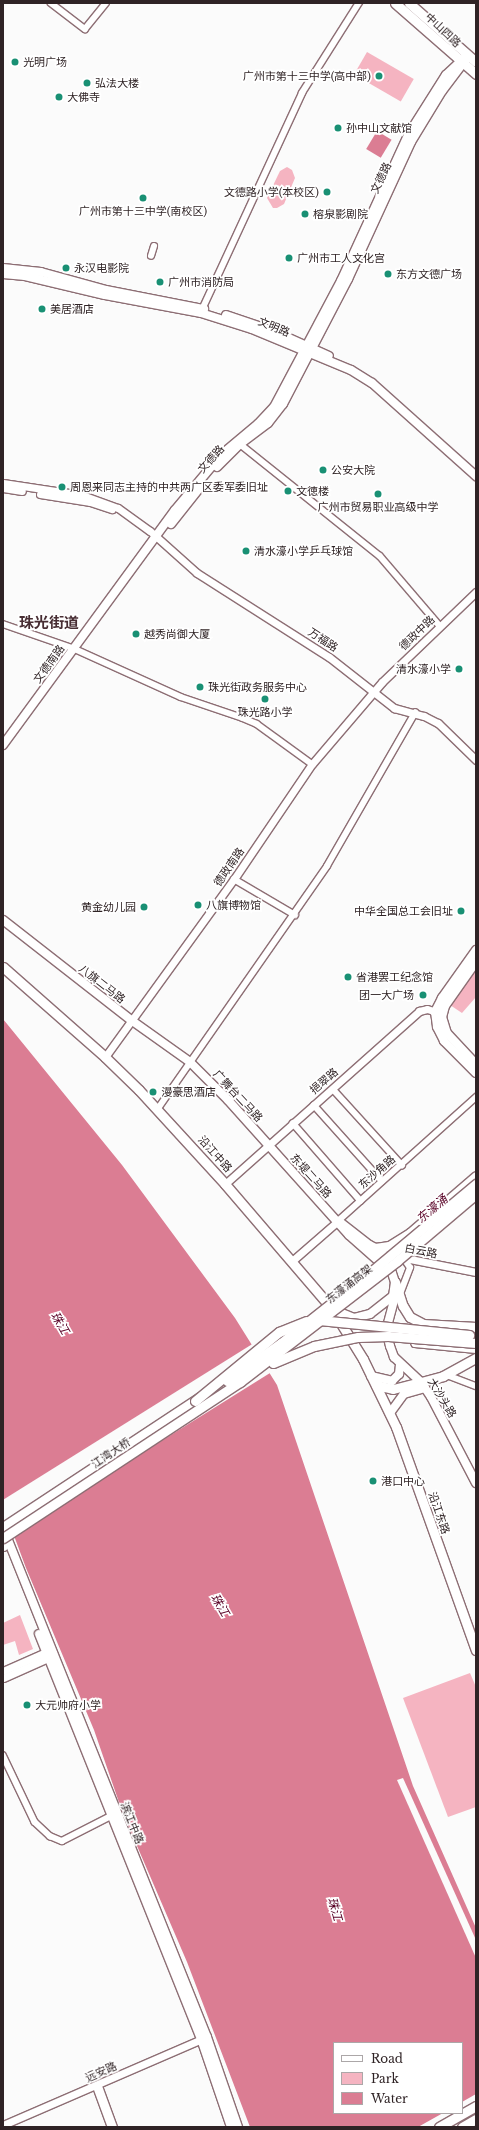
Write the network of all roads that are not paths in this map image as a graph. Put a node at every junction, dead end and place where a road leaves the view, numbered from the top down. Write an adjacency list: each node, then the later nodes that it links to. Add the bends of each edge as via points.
1 (51, 3): 2 (street, via 85,28)
2 (106, 3)
3 (359, 3): 15 (street, via 302,93)
4 (395, 3): 8 (main road, 中山四路)
5 (409, 3): 6 (main road, 中山四路)
6 (469, 55): 7 (main road, 中山四路); 8 (main road, 文德路)
7 (476, 62)
8 (461, 63): 9 (main road, 中山四路); 16 (main road, 文德路, via 439,85 408,135)
9 (476, 74)
10 (154, 246): 11 (street)
11 (151, 256)
12 (3, 268): 13 (main road)
13 (27, 273): 14 (main road); 15 (main road, 文明路, via 115,298)
14 (3, 274)
15 (202, 311): 16 (main road, 文明路)
16 (308, 349): 17 (main road, 文德路, via 280,410 268,423); 18 (main road, 文明路, via 371,376); 19 (main road, 文明路, via 365,379); 22 (main road, 文德路, via 274,407 222,454)
17 (240, 444): 22 (main road, 文德路, via 218,466 168,527); 25 (street, via 380,556)
18 (476, 469)
19 (476, 476)
20 (3, 483): 22 (street, 万福路, via 104,501 130,515)
21 (3, 488): 22 (street, 万福路, via 99,504 120,514)
22 (155, 538): 26 (main road, 文德南路); 27 (street, 万福路, via 197,573 329,657)
23 (476, 592): 25 (street, 德政中路)
24 (3, 624): 26 (street)
25 (440, 626): 27 (street, 德政中路)
26 (74, 649): 29 (main road, 文德南路); 31 (street, via 181,697 219,708 257,724)
27 (374, 692): 28 (street, 万福路, via 394,708); 31 (street, 德政南路)
28 (415, 714): 30 (street, 万福路, via 438,723); 33 (street, via 344,839)
29 (3, 745)
30 (476, 760)
31 (312, 764): 32 (street, 德政南路)
32 (234, 879): 33 (street); 39 (street, 德政南路)
33 (295, 915): 41 (street)
34 (3, 920): 39 (main road, 八旗二马路)
35 (476, 950): 38 (main road, via 438,1004)
36 (476, 962): 38 (main road)
37 (3, 968): 40 (main road, 沿江中路)
38 (439, 1013): 42 (main road, via 447,1033); 43 (main road, via 437,1027 444,1041); 44 (street, 挹翠路, via 427,1009 419,1011)
39 (131, 1020): 40 (street, 德政南路); 41 (main road, 八旗二马路)
40 (105, 1056): 47 (main road, 沿江中路)
41 (190, 1062): 47 (street); 49 (main road, 广舞台二马路)
42 (476, 1064)
43 (476, 1073)
44 (333, 1089): 46 (street, 挹翠路); 50 (street)
45 (476, 1097): 50 (street, 东沙角路)
46 (314, 1104): 48 (street, 挹翠路); 52 (street)
47 (157, 1110): 53 (main road, 沿江中路)
48 (293, 1123): 49 (street, 挹翠路); 56 (street)
49 (268, 1146): 53 (street, 挹翠路); 57 (main road, 东堤二马路)
50 (402, 1165): 52 (street, 东沙角路)
51 (476, 1176): 57 (main road, via 400,1241 389,1246 375,1248)
52 (382, 1182): 56 (street, 东沙角路)
53 (225, 1184): 60 (main road, 沿江中路)
54 (476, 1184): 74 (main road, 东濠涌高架, bridge)
55 (476, 1194): 74 (main road, 东濠涌高架, bridge, via 397,1261)
56 (361, 1201): 57 (street, 东沙角路)
57 (338, 1221): 58 (main road, 东堤二马路); 60 (street, 东沙角路)
58 (362, 1248): 59 (street, 白云路); 62 (main road, 东堤二马路, via 388,1267)
59 (404, 1259): 61 (street, 白云路); 63 (street, via 410,1268)
60 (292, 1261): 64 (main road, 沿江中路)
61 (476, 1272)
62 (395, 1282): 63 (main road); 64 (main road, via 393,1296 370,1314 354,1318); 71 (main road, 大沙头路, via 396,1296 386,1331 392,1352)
63 (400, 1296): 65 (main road, via 410,1317)
64 (332, 1309): 73 (main road, 沿江中路)
65 (423, 1324): 66 (main road); 69 (street, via 414,1328 412,1340 415,1344)
66 (476, 1328)
67 (472, 1335): 78 (main road, bridge, via 307,1321 279,1332)
68 (476, 1343): 74 (main road, bridge, via 381,1336 339,1340 295,1352)
69 (476, 1350)
70 (476, 1358): 72 (main road)
71 (400, 1364): 73 (main road, via 399,1374 392,1381); 75 (main road, 大沙头路)
72 (447, 1375): 75 (main road); 77 (street)
73 (371, 1376): 76 (main road, 沿江中路)
74 (230, 1384): 78 (main road, bridge); 81 (main road, 江湾大桥, bridge)
75 (422, 1385): 76 (main road, via 393,1389); 79 (main road, via 395,1402); 80 (main road, 大沙头路)
76 (376, 1386): 79 (main road, 沿江东路)
77 (476, 1386)
78 (194, 1401): 81 (main road, 江湾大桥)
79 (390, 1414): 82 (main road, 沿江东路)
80 (476, 1483)
81 (3, 1536): 83 (main road, 滨江中路); 83 (main road, 滨江中路)
82 (476, 1650)
83 (49, 1654): 84 (street); 85 (street); 88 (main road, 滨江中路); 89 (main road, 滨江中路)
84 (3, 1671)
85 (3, 1678)
86 (3, 1755): 87 (street)
87 (4, 1762): 88 (street, via 35,1822 50,1836 62,1841)
88 (111, 1816): 89 (main road, 滨江中路)
89 (204, 2038): 90 (street, 远安路); 97 (main road, 滨江中路); 98 (main road, 滨江中路)
90 (97, 2086): 95 (street, 远安路); 96 (main road)
91 (476, 2106): 92 (main road)
92 (463, 2113)
93 (462, 2114): 99 (main road)
94 (476, 2119): 100 (main road)
95 (3, 2125)
96 (112, 2127)
97 (231, 2127)
98 (238, 2127)
99 (439, 2127)
100 (462, 2127)

